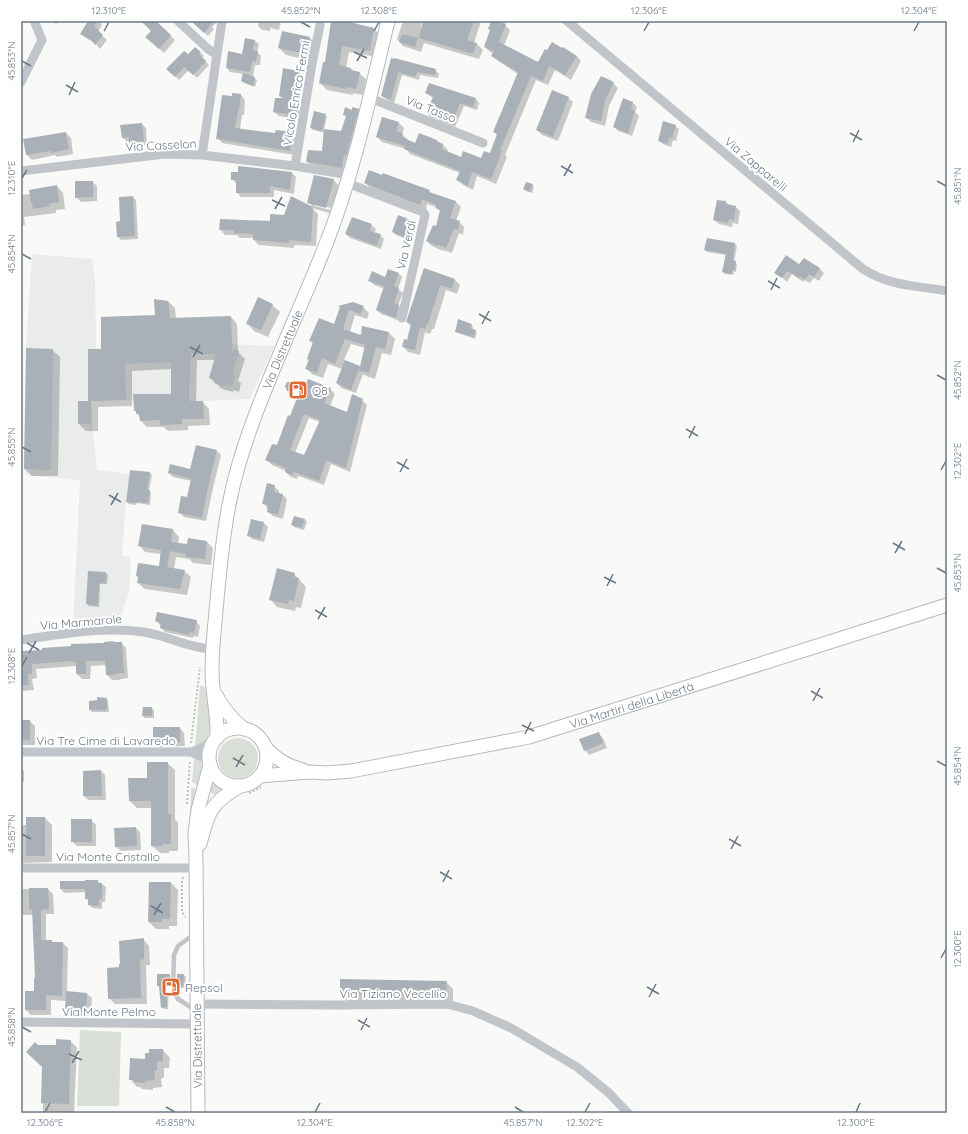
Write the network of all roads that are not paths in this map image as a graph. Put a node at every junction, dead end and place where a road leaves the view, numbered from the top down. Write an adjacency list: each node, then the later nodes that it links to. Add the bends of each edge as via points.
1 (178, 21): 7 (street)
2 (222, 21): 7 (street)
3 (388, 21): 9 (main road, Via Distrettuale)
4 (566, 21): 15 (street, Via Zapparelli, via 863,269 883,280)
5 (35, 23): 8 (street, via 42,40)
6 (320, 25): 12 (street, Vicolo Enrico Fermi)
7 (217, 55): 11 (street)
8 (21, 82)
9 (370, 98): 10 (street, Via Tasso); 14 (main road, Via Distrettuale)
10 (483, 143)
11 (202, 155): 12 (street, Via Casselon); 13 (street, Via Casselon, via 165,154)
12 (295, 166): 14 (street, Via Casselon)
13 (21, 171)
14 (348, 179): 16 (street, Via Verdi, via 425,215); 19 (main road, Via Distrettuale, via 326,244 264,393 236,472)
15 (947, 291)
16 (402, 318)
17 (947, 605): 27 (main road, Via Martiri della Libertà, via 529,737 351,771)
18 (21, 640): 19 (street, Via Marmarole, via 118,629 159,635 194,647)
19 (207, 648): 20 (main road, Via Distrettuale)
20 (212, 686): 21 (main road, Via Distrettuale, via 227,713); 22 (main road, Via Distrettuale, via 217,716)
21 (244, 729): 22 (main road, via 229,730); 23 (main road, Via Distrettuale, via 258,736)
22 (217, 738): 24 (street, Via Tre Cime di Lavaredo, via 200,750); 26 (main road, Via Distrettuale, via 209,755)
23 (266, 748): 27 (main road, Via Distrettuale, via 288,766); 28 (main road, via 265,768)
24 (191, 749): 25 (street, Via Tre Cime di Lavaredo); 26 (street, Via Tre Cime di Lavaredo)
25 (21, 752)
26 (210, 764): 29 (main road, via 214,774 221,781); 30 (main road, Via Distrettuale, via 198,810 195,833)
27 (309, 772): 28 (main road)
28 (260, 776): 29 (main road, Via Distrettuale, via 247,785)
29 (240, 786): 30 (main road, Via Distrettuale, via 222,798 210,811)
30 (196, 864): 31 (street, Via Monte Cristallo); 32 (main road, Via Distrettuale)
31 (21, 868)
32 (197, 932): 33 (main road, Via Distrettuale); 33 (lane, via 178,946 174,954 173,991 178,999)
33 (197, 1013): 34 (street, Via Monte Pelmo); 35 (main road, Via Distrettuale); 36 (street, Via Tiziano Vecellio, via 338,1005 447,1004 473,1011 511,1028 577,1067 609,1093)
34 (21, 1022)
35 (198, 1113)
36 (628, 1113)

